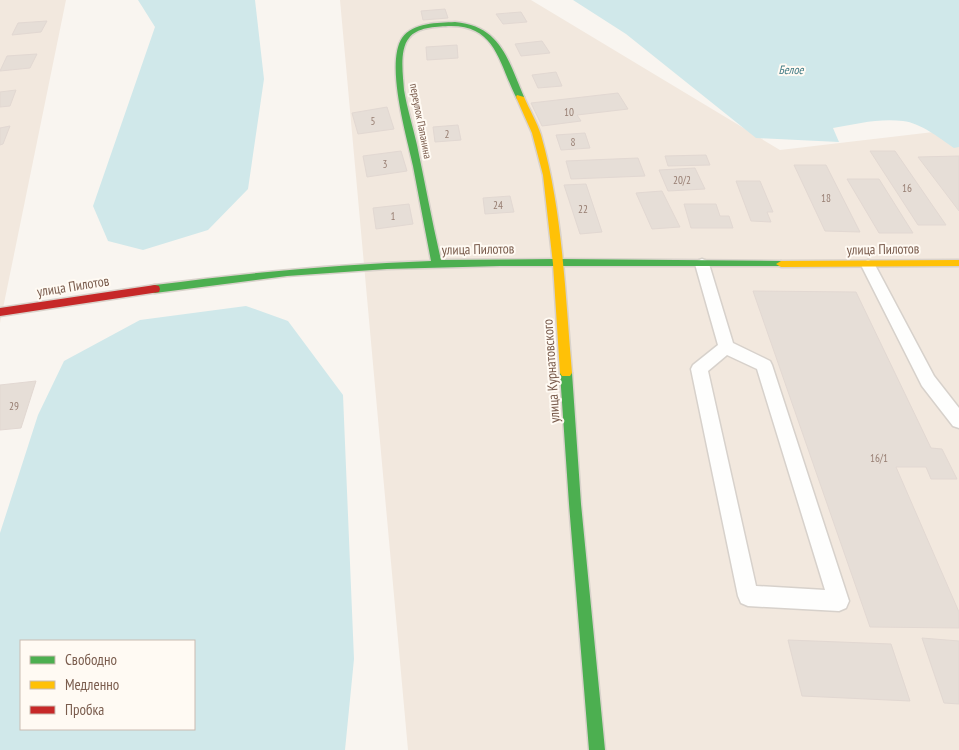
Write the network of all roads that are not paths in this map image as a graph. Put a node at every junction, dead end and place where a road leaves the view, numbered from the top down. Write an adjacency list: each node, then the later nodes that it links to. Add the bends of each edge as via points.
1 (459, 24): 3 (street, улица Курнатовского, via 474,26 489,35 536,133 547,175); 5 (street, переулок Папанина, via 416,29 406,36 400,63 400,84)
2 (959, 263): 6 (street, улица Пилотов)
3 (558, 264): 4 (street, улица Пилотов); 5 (street, улица Пилотов); 10 (street, улица Курнатовского)
4 (702, 264): 6 (street, улица Пилотов); 8 (lane)
5 (437, 265): 7 (street, улица Пилотов, via 256,275)
6 (868, 265): 9 (lane, via 928,381)
7 (0, 312)
8 (726, 347): 8 (lane, via 764,365 839,601 748,596 699,368)
9 (959, 421)
10 (597, 750)

